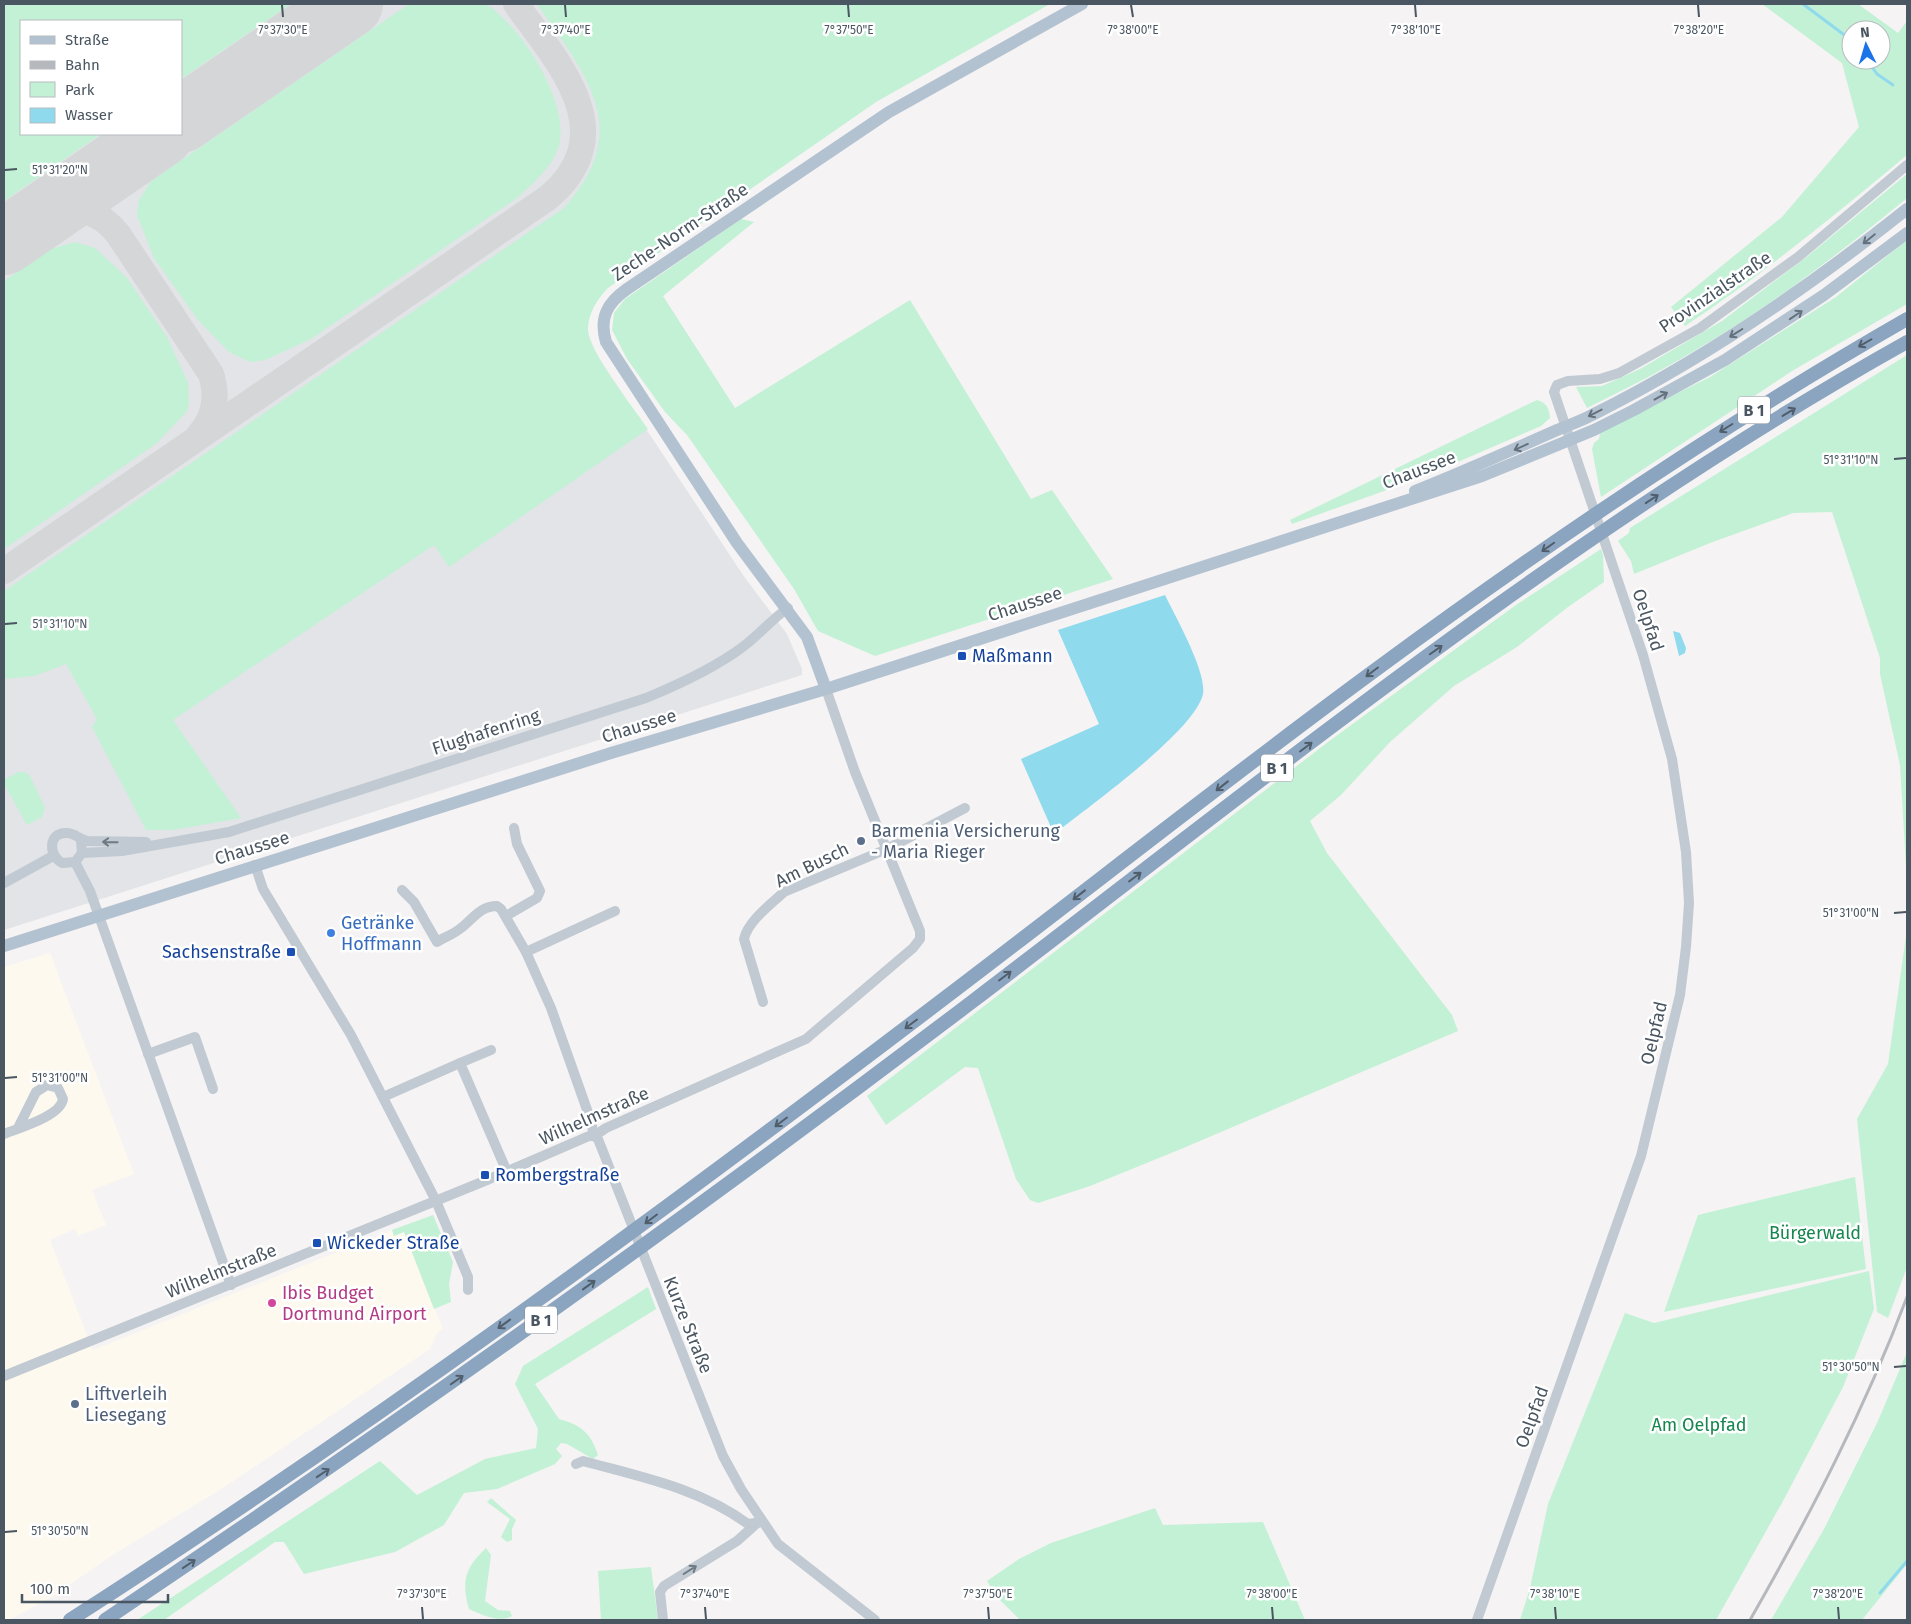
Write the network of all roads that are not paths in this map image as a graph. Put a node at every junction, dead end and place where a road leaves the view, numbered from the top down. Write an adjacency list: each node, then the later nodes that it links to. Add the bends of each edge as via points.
1 (1082, 4): 10 (main road, Zeche-Norm-Straße, via 882,117 627,288 606,310 602,322 605,337 624,372 738,542)
2 (1907, 165): 7 (street, Provinzialstraße, via 1798,257 1700,328 1618,373 1558,385 1555,398)
3 (1907, 209): 7 (main road, one-way to 7, via 1851,254 1754,322 1630,396)
4 (1907, 233): 8 (main road, one-way to 4, via 1726,360 1824,295)
5 (1907, 319): 44 (highway, B 1, one-way to 44, via 1765,404 1605,508 1378,668 642,1225 172,1555)
6 (1907, 342): 45 (highway, B 1, one-way to 6, via 376,1437 613,1268 967,1005 1389,684 1594,538 1772,422)
7 (1565, 426): 8 (street, Provinzialstraße); 9 (main road, Chaussee, one-way to 9, via 1480,465)
8 (1570, 441): 9 (main road, Chaussee, via 1473,479); 48 (street, Oelpfad, via 1643,655 1672,759 1686,852 1689,903 1686,947 1680,995 1641,1156)
9 (1284, 539): 11 (main road, Chaussee)
10 (788, 608): 11 (main road, Zeche-Norm-Straße, via 807,637); 15 (street, Flughafenring, via 770,620 745,646 703,671 646,698 244,828)
11 (826, 689): 16 (street, Wilhelmstraße); 20 (main road, Chaussee)
12 (965, 808): 16 (street, Am Busch)
13 (514, 828): 25 (street, via 517,844 540,891 537,898)
14 (81, 840): 15 (street, Flughafenring, one-way to 14); 17 (street); 18 (street, Flughafenring, via 69,832 62,833 51,846)
15 (174, 842): 17 (street, Flughafenring, via 122,851)
16 (887, 849): 28 (street, Am Busch, via 784,892 749,928 744,938); 36 (street, Wilhelmstraße, via 920,931 920,939 913,948 806,1039)
17 (82, 853): 19 (street)
18 (53, 856): 19 (street, via 62,863); 21 (street)
19 (75, 862): 24 (street)
20 (255, 865): 24 (main road, Chaussee); 33 (street, via 263,889 330,998)
21 (4, 883)
22 (402, 890): 25 (street, via 414,902 437,942 487,907 499,907)
23 (615, 912): 27 (street)
24 (98, 914): 26 (main road, Chaussee); 30 (street)
25 (506, 916): 27 (street)
26 (4, 946)
27 (526, 952): 36 (street, via 551,1008)
28 (763, 1002)
29 (491, 1050): 31 (street)
30 (148, 1054): 32 (street, via 195,1037); 39 (street)
31 (460, 1063): 33 (street); 37 (street)
32 (213, 1089)
33 (383, 1097): 38 (street)
34 (18, 1128): 34 (street, via 59,1109 63,1099 58,1088 47,1085 36,1092); 35 (street)
35 (4, 1134)
36 (594, 1136): 37 (street, Wilhelmstraße); 43 (street, Kurze Straße, via 598,1139 723,1456)
37 (507, 1172): 38 (street, Wilhelmstraße)
38 (436, 1201): 39 (street, Wilhelmstraße); 40 (street, via 468,1277)
39 (231, 1285): 41 (street, Wilhelmstraße)
40 (468, 1290)
41 (4, 1376)
42 (576, 1464): 43 (street, via 583,1461 674,1486 720,1505 748,1524)
43 (762, 1522): 46 (street, one-way to 43, via 660,1592 664,1586); 47 (street, Kurze Straße, via 785,1552)
44 (70, 1620)
45 (105, 1620)
46 (663, 1620)
47 (875, 1620)
48 (1477, 1620)

